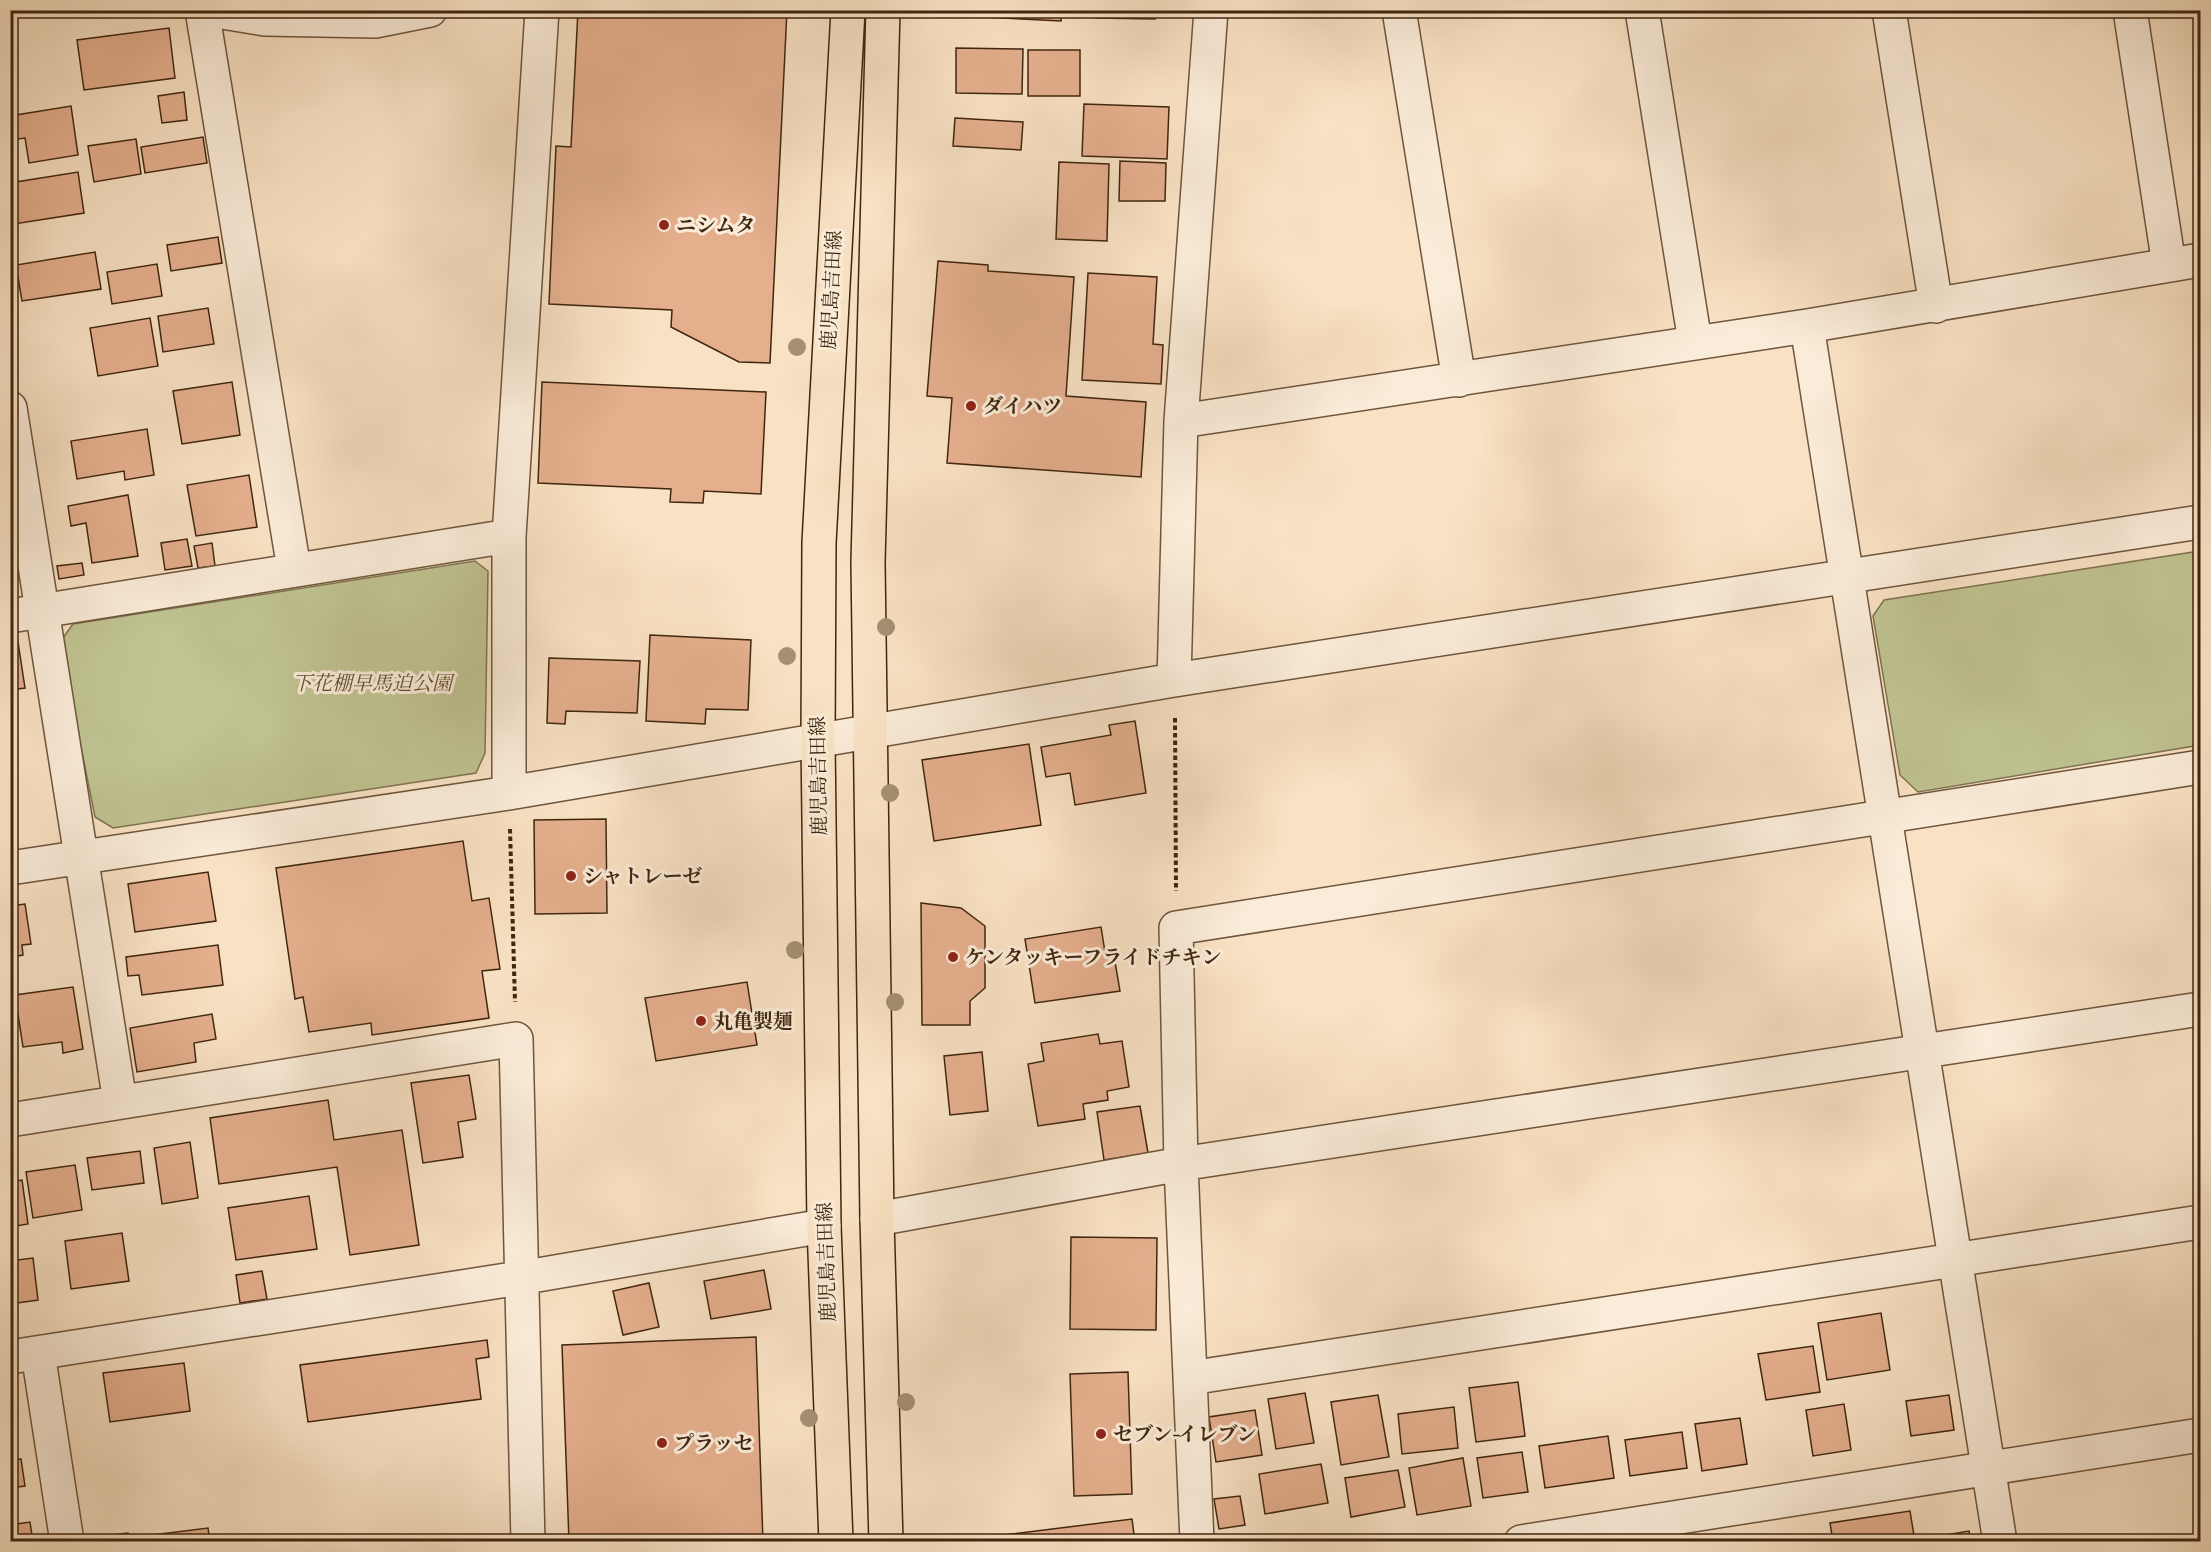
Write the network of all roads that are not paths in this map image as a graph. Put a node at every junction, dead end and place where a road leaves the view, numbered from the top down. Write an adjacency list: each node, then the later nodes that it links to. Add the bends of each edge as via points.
1 (202, 10): 22 (street)
2 (210, 10): 3 (street, via 265,18 375,21)
3 (430, 10)
4 (542, 10): 21 (street)
5 (848, 10): 28 (main road, 鹿児島吉田線, via 819,543)
6 (883, 10): 27 (main road, via 868,562)
7 (1211, 10): 19 (street)
8 (1399, 10): 17 (street)
9 (1642, 10): 16 (street)
10 (1889, 10): 14 (street)
11 (2130, 10): 13 (street)
12 (2200, 260): 13 (street)
13 (2169, 265): 14 (street)
14 (1936, 306): 15 (street)
15 (1807, 326): 16 (street); 23 (street)
16 (1695, 342): 17 (street)
17 (1459, 380): 19 (street)
18 (10, 408): 24 (street)
19 (1181, 421): 26 (street)
20 (2200, 522): 23 (street)
21 (509, 536): 22 (street); 30 (street)
22 (294, 569): 24 (street)
23 (1849, 578): 26 (street); 31 (street)
24 (43, 611): 25 (street); 32 (street)
25 (10, 616)
26 (1174, 680): 27 (street)
27 (870, 731): 28 (street); 39 (main road)
28 (818, 740): 30 (street); 41 (main road, 鹿児島吉田線)
29 (2200, 767): 31 (street)
30 (509, 793): 32 (street)
31 (1885, 818): 35 (street); 38 (street, via 1176,928)
32 (82, 857): 33 (street); 36 (street)
33 (10, 868)
34 (2200, 1009): 35 (street)
35 (1923, 1051): 38 (street); 42 (street)
36 (120, 1102): 37 (street); 43 (street, via 516,1039)
37 (10, 1120)
38 (1180, 1164): 39 (street); 45 (street)
39 (877, 1219): 51 (main road)
40 (2200, 1222): 42 (street)
41 (824, 1226): 43 (street); 50 (main road, 鹿児島吉田線)
42 (1956, 1261): 45 (street); 47 (street)
43 (520, 1278): 44 (street); 49 (street)
44 (24, 1355): 48 (street)
45 (1190, 1378): 52 (street)
46 (2200, 1435): 47 (street)
47 (1988, 1468): 53 (street); 54 (street)
48 (67, 1542)
49 (528, 1542)
50 (836, 1542)
51 (886, 1542)
52 (1197, 1542)
53 (1521, 1542)
54 (2000, 1542)

